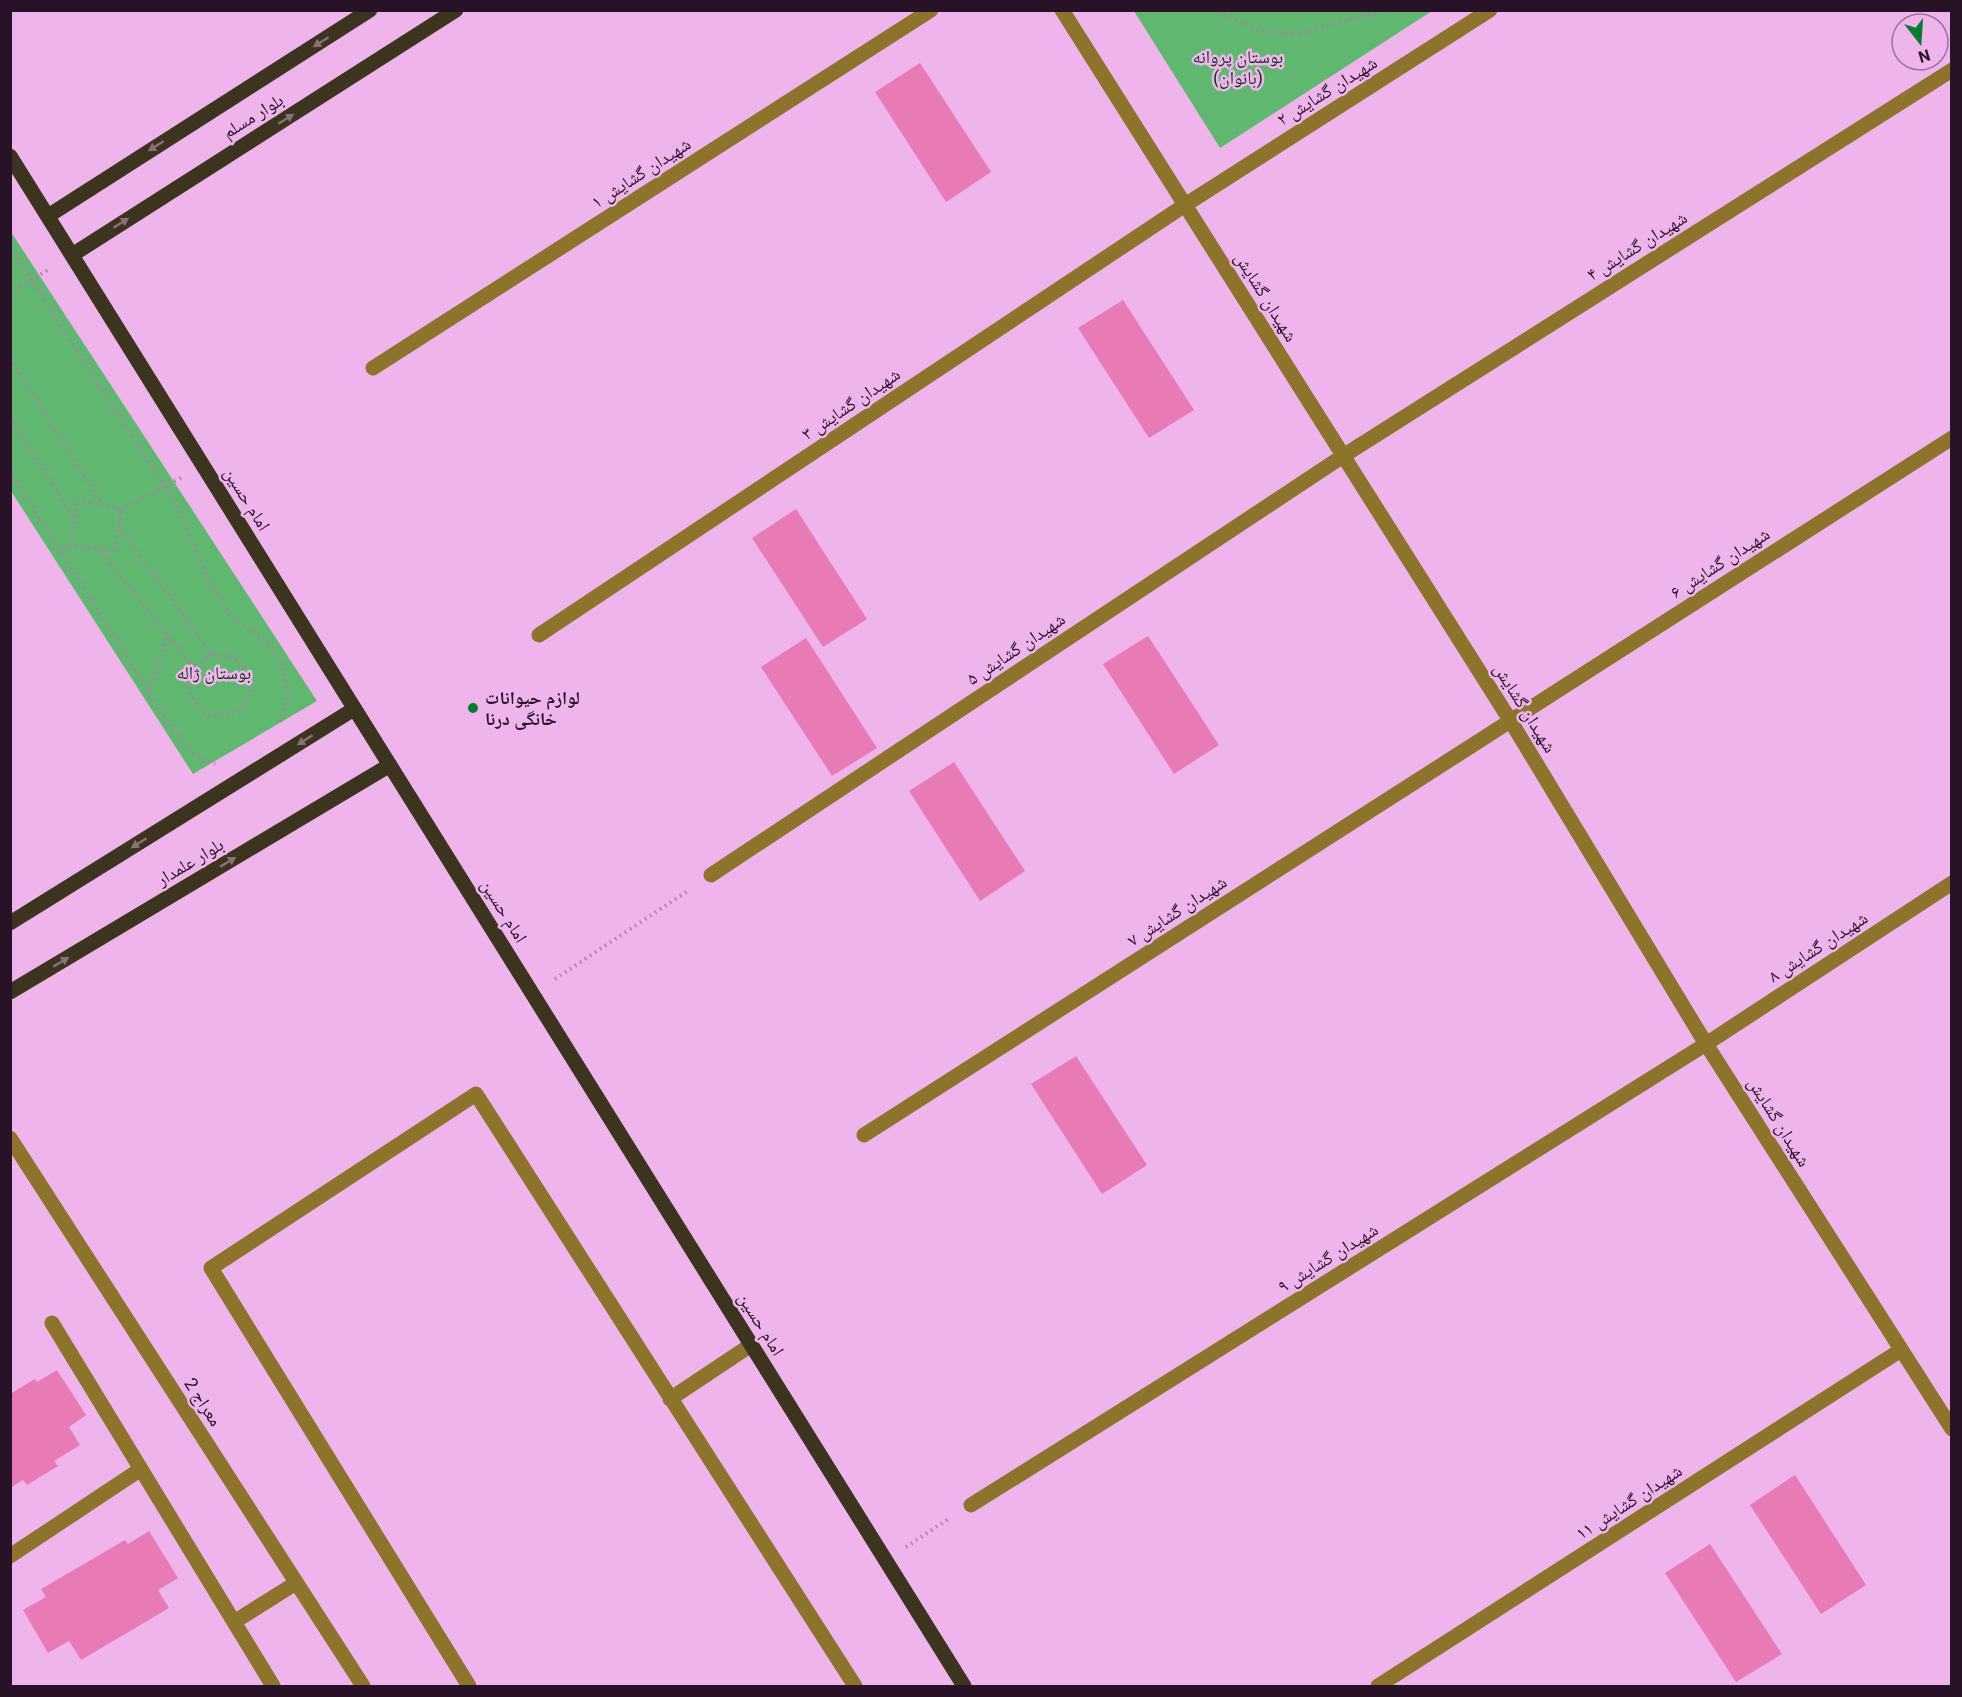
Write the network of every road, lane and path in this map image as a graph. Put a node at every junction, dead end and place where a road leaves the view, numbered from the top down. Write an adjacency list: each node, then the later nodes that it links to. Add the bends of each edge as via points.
1 (370, 10): 11 (main road, بلوار مسلم, one-way to 11)
2 (456, 10): 13 (main road, بلوار مسلم, one-way to 2)
3 (931, 10): 17 (street, شهیدان گشایش ۱)
4 (1062, 10): 10 (street, شهیدان گشایش)
5 (1213, 10): 6 (path, via 1263,32 1302,34)
6 (1391, 10)
7 (1490, 10): 10 (street, شهیدان گشایش ۲)
8 (1952, 70): 20 (street, شهیدان گشایش ۴)
9 (10, 156): 11 (main road, امام حسین)
10 (1185, 205): 20 (street, شهیدان گشایش); 32 (street, شهیدان گشایش ۳)
11 (48, 216): 13 (main road, امام حسین)
12 (10, 251): 14 (path)
13 (72, 255): 14 (path); 21 (main road, امام حسین)
14 (32, 280): 15 (path); 23 (path)
15 (10, 293)
16 (10, 358): 24 (path)
17 (373, 368)
18 (10, 418): 26 (path)
19 (1952, 438): 37 (street, شهیدان گشایش ۶)
20 (1343, 456): 37 (street, شهیدان گشایش); 41 (street, شهیدان گشایش ۵)
21 (203, 466): 23 (path); 36 (main road, امام حسین)
22 (10, 471): 30 (path)
23 (165, 487): 25 (path); 38 (path, via 208,581 230,615 268,643 281,663 289,693)
24 (102, 505): 25 (path); 26 (path, via 77,500)
25 (121, 509): 27 (path)
26 (74, 518): 28 (path)
27 (119, 526): 29 (path, via 116,551); 33 (path)
28 (70, 544): 29 (path); 30 (path)
29 (97, 549): 31 (path)
30 (61, 551): 35 (path)
31 (168, 635): 34 (path); 35 (path)
32 (539, 635)
33 (212, 655): 34 (path); 34 (path, via 234,657 249,673 250,694 238,712 216,717 197,708 188,688)
34 (194, 667)
35 (148, 692): 39 (path, via 175,733 194,753 213,764)
36 (354, 709): 40 (main road, امام حسین); 43 (main road, one-way to 43)
37 (1510, 720): 46 (street, شهیدان گشایش); 47 (street, شهیدان گشایش ۷)
38 (279, 727)
39 (221, 764)
40 (390, 765): 44 (main road, بلوار علمدار, one-way to 40); 45 (main road, امام حسین)
41 (711, 875): 45 (path)
42 (1952, 883): 46 (street, شهیدان گشایش ۸)
43 (10, 923)
44 (10, 992)
45 (532, 994): 50 (main road, امام حسین)
46 (1706, 1044): 51 (street, شهیدان گشایش); 55 (street, شهیدان گشایش ۹)
47 (864, 1135)
48 (10, 1138): 58 (street, معراج 2)
49 (52, 1323): 54 (street)
50 (751, 1345): 52 (street); 57 (main road, امام حسین)
51 (1901, 1350): 53 (street, شهیدان گشایش); 65 (street, شهیدان گشایش ۱۱)
52 (670, 1399): 62 (street, via 476,1094 211,1268); 63 (street)
53 (1952, 1429)
54 (141, 1468): 56 (street); 59 (street)
55 (971, 1505): 57 (path)
56 (10, 1556)
57 (885, 1560): 64 (main road, امام حسین)
58 (296, 1583): 59 (street); 61 (street, معراج 2)
59 (234, 1622): 60 (street)
60 (273, 1686)
61 (363, 1686)
62 (469, 1686)
63 (855, 1686)
64 (964, 1686)
65 (1378, 1686)

